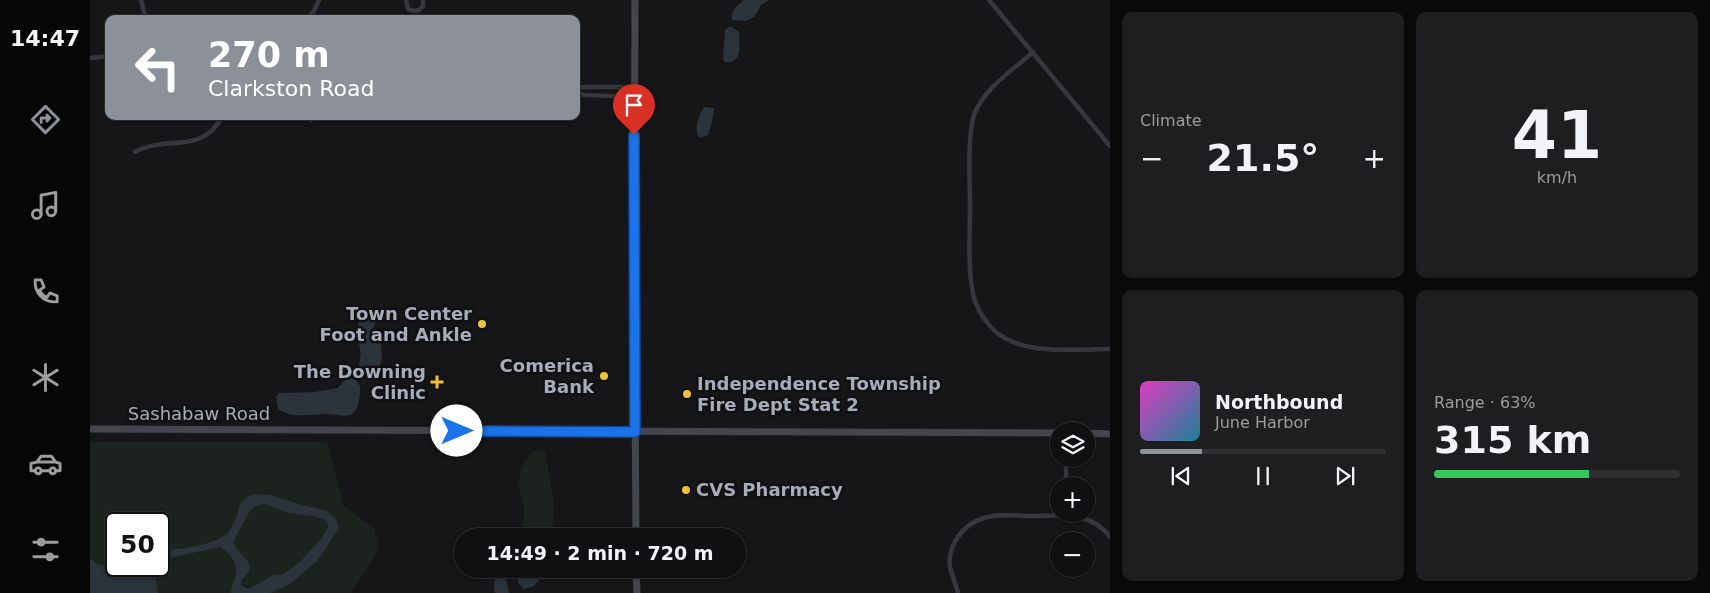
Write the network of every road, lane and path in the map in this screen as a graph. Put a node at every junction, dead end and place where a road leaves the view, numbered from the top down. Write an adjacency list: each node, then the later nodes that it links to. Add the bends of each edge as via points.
1 (141, 0): 7 (street)
2 (319, 0): 8 (street)
3 (406, 0): 4 (street, via 408,9 414,11 423,6)
4 (423, 0)
5 (635, 0): 12 (main road)
6 (989, 0): 9 (street)
7 (145, 15)
8 (310, 15)
9 (1032, 52): 17 (street); 19 (street, via 984,97 974,116 970,139 970,236 975,301 995,331 1019,344)
10 (105, 56): 11 (street)
11 (90, 58)
12 (635, 86): 13 (street); 15 (main road)
13 (580, 87)
14 (580, 94): 15 (street)
15 (634, 97): 21 (main road)
16 (219, 120): 18 (street, via 211,132 195,140 153,145)
17 (1110, 146)
18 (135, 152)
19 (1110, 350)
20 (90, 429): 21 (main road, Sashabaw Road)
21 (635, 432): 22 (main road, Sashabaw Road); 27 (main road)
22 (1050, 433)
23 (1095, 434): 24 (main road)
24 (1110, 434)
25 (1050, 515): 31 (street, via 991,516 967,526 951,555 950,567)
26 (1093, 522): 28 (street)
27 (636, 528)
28 (1110, 537)
29 (636, 578): 30 (main road)
30 (636, 593)
31 (958, 593)

